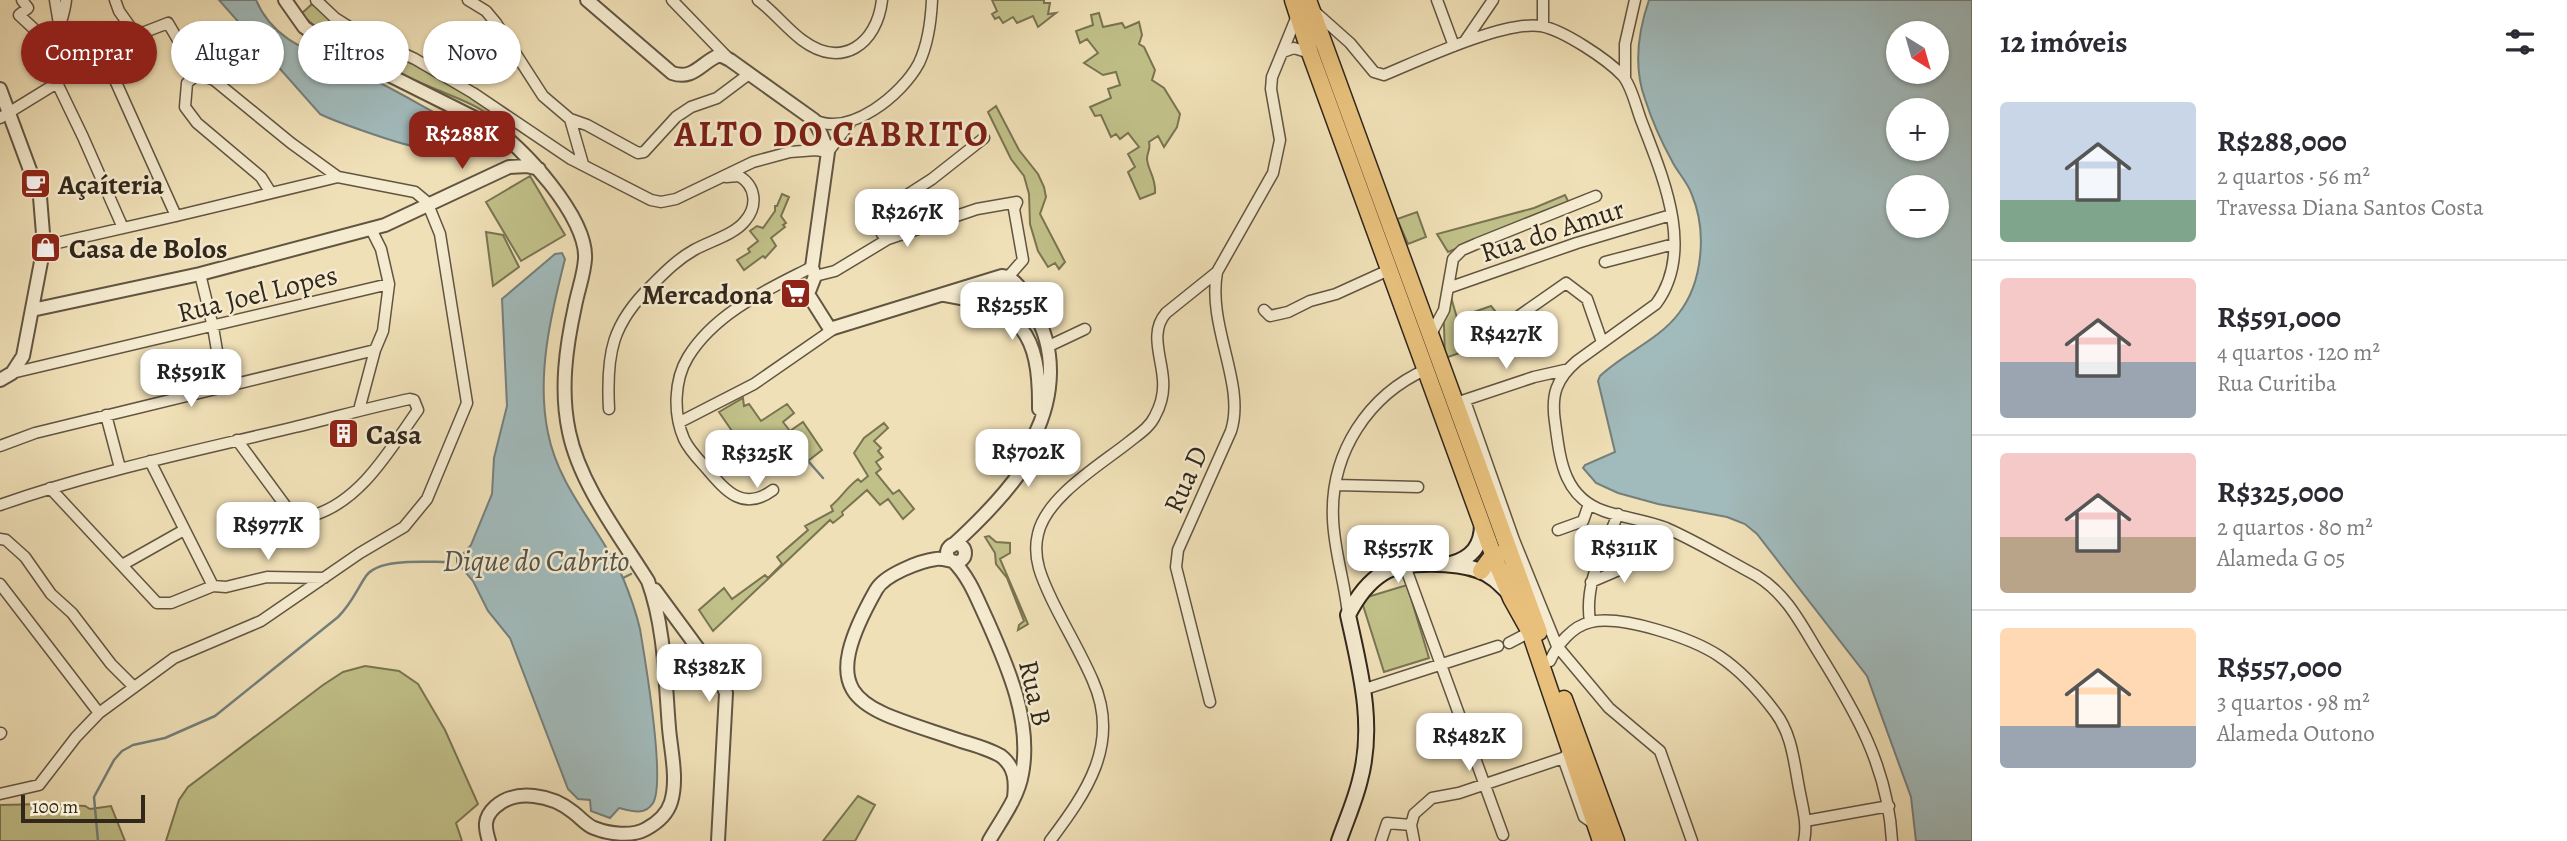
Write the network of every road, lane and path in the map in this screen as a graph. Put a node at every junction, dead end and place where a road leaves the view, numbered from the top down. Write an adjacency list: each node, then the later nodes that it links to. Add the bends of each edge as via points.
1 (22, 0): 20 (street, via 27,8 19,15)
2 (55, 0): 21 (street)
3 (66, 0): 22 (street)
4 (115, 0): 23 (street)
5 (285, 0): 44 (street, via 304,27 329,45 489,125)
6 (316, 0): 46 (street, via 359,33 415,59)
7 (468, 0): 40 (street, via 491,16 543,96)
8 (587, 0): 30 (street, via 676,75 692,74 718,55)
9 (672, 0): 30 (street)
10 (758, 0): 19 (street)
11 (770, 0): 19 (street)
12 (881, 0): 19 (street, via 868,39 844,51 810,45)
13 (933, 0): 42 (street, via 926,44 915,69 886,100)
14 (1437, 0): 27 (street)
15 (1493, 0): 27 (street)
16 (1543, 0): 24 (street)
17 (1635, 0): 32 (street, via 1625,44)
18 (1302, 5): 27 (street, via 1350,43 1379,74); 28 (street); 29 (main road); 75 (main road)
19 (774, 12)
20 (26, 21)
21 (58, 21)
22 (61, 21)
23 (126, 21)
24 (1542, 26): 27 (street, via 1516,27); 32 (street, via 1588,50)
25 (157, 27): 26 (street, via 168,23)
26 (171, 28)
27 (1459, 44)
28 (1283, 52): 29 (street, via 1294,48); 64 (street, via 1271,82 1280,140 1276,165)
29 (1310, 53): 62 (main road)
30 (730, 60): 31 (street)
31 (749, 74): 40 (street, via 717,98 676,117 641,153); 41 (street)
32 (1625, 78): 54 (street, via 1659,168)
33 (55, 84): 39 (street)
34 (57, 84): 56 (street)
35 (117, 84): 55 (street)
36 (187, 84): 51 (street, via 185,107 261,177)
37 (219, 84): 49 (street)
38 (0, 89): 39 (street)
39 (4, 115): 60 (street, via 40,198)
40 (570, 119): 46 (street)
41 (814, 120): 42 (street, via 831,125); 45 (street)
42 (850, 122): 45 (street)
43 (984, 138): 58 (street, via 887,208 879,228)
44 (518, 147): 47 (street); 48 (street)
45 (828, 152): 50 (street, via 782,154 740,167); 63 (street)
46 (583, 164): 50 (street, via 657,202 676,199)
47 (509, 167): 48 (street); 53 (street)
48 (539, 169): 117 (street, via 568,213 585,251 566,363 569,433 581,470)
49 (338, 177): 51 (street); 53 (street, via 407,190)
50 (726, 177): 87 (street, via 739,176 751,187 750,215 738,228 675,262 625,316 611,352)
51 (271, 193): 55 (street)
52 (1596, 196): 68 (street, via 1462,250 1450,265)
53 (429, 205): 57 (street); 116 (street, via 440,233 467,403 429,494 416,513 398,532)
54 (1671, 215): 59 (street); 68 (street, Rua do Amur)
55 (176, 216): 56 (street)
56 (122, 228): 60 (street)
57 (371, 229): 65 (street); 67 (street, via 382,249)
58 (888, 239): 63 (street, via 835,271); 66 (street, via 1017,202 1014,209 1023,261)
59 (1674, 244): 61 (street); 76 (street, via 1669,276 1657,302)
60 (44, 246): 70 (street)
61 (1605, 262)
62 (1391, 269): 71 (street, via 1288,312 1270,316); 80 (main road)
63 (813, 272): 74 (street, via 808,296); 90 (street, via 744,303 705,334 678,379)
64 (1217, 272): 132 (street, Rua D, via 1216,314 1235,415 1176,558); 145 (street, via 1160,321 1157,344 1163,389 1152,422 1058,498 1038,531 1038,567 1093,681 1102,727 1101,752 1091,779)
65 (200, 274): 70 (street); 72 (street)
66 (1009, 277): 69 (street); 77 (street, via 1036,316)
67 (389, 284): 72 (street, Rua Joel Lopes); 79 (street, via 383,331)
68 (1448, 288): 75 (street, via 1444,310)
69 (941, 295): 74 (street); 82 (street, via 980,302 1015,320)
70 (33, 310): 83 (street, via 23,356)
71 (1264, 310)
72 (213, 327): 83 (street, Rua Joel Lopes); 85 (street)
73 (1085, 329): 77 (street)
74 (832, 330): 90 (street, via 754,384)
75 (1431, 334): 86 (main road)
76 (1602, 342): 78 (street, via 1587,299 1564,283); 81 (street)
77 (1049, 346): 82 (street)
78 (1466, 349)
79 (375, 350): 85 (street); 88 (street)
80 (1427, 369): 95 (street, via 1390,389 1371,408 1353,435); 108 (main road, via 1482,522)
81 (1566, 370): 86 (street); 99 (street, via 1553,397 1561,465)
82 (1044, 371): 104 (street, via 1049,385 1031,452 1022,470)
83 (12, 373): 84 (street)
84 (0, 380)
85 (223, 386): 89 (street)
86 (1460, 402): 108 (main road); 128 (street)
87 (609, 409)
88 (359, 410): 91 (street); 91 (street, via 410,399 418,410 345,500 302,519 293,516)
89 (106, 415): 92 (street); 94 (street)
90 (680, 422): 98 (street, via 685,441 723,488 749,500)
91 (237, 440): 93 (street)
92 (0, 446)
93 (150, 461): 94 (street); 102 (street)
94 (120, 468): 97 (street)
95 (1336, 485): 96 (street); 121 (street, via 1333,518)
96 (1418, 487)
97 (50, 488): 100 (street); 113 (street)
98 (773, 490)
99 (1589, 503): 101 (street); 103 (street, via 1584,520)
100 (0, 505)
101 (1618, 514): 118 (street); 138 (street, via 1686,538 1768,583 1787,601 1862,725)
102 (184, 530): 113 (street); 120 (street)
103 (1558, 530)
104 (968, 532): 106 (street); 107 (street)
105 (0, 539): 130 (street, via 25,557 51,594)
106 (951, 547): 107 (street, via 960,546); 110 (street); 111 (street, via 948,555)
107 (965, 553): 111 (street, via 962,560); 115 (street)
108 (1490, 557): 112 (main road); 112 (main road, via 1469,556); 124 (main road); 128 (main road)
109 (1639, 557): 118 (street)
110 (937, 558): 111 (street); 137 (street, via 879,584 853,636 846,662 848,680 859,699 873,709 1001,756 1014,774)
111 (953, 561): 115 (street, Rua B)
112 (1449, 564): 114 (main road)
113 (122, 565): 120 (street, via 157,603 171,603)
114 (1405, 566): 121 (main road, via 1376,579); 129 (street)
115 (966, 574): 137 (street, Rua B, via 1019,702 1024,767)
116 (327, 577): 120 (street, via 271,577); 130 (street, via 261,621 174,658)
117 (648, 581): 123 (street); 125 (street)
118 (1591, 582): 122 (street, via 1587,601)
119 (0, 584): 133 (street)
120 (213, 586)
121 (1348, 615): 131 (main road)
122 (1590, 622): 128 (street); 139 (street, via 1631,625 1683,638 1720,656 1738,671 1785,729)
123 (680, 627): 125 (street); 143 (street, via 719,677 726,694)
124 (1530, 632): 126 (street); 134 (main road)
125 (661, 633): 142 (street, via 673,785 668,810 643,831 623,833 595,828 563,805 527,796 505,800 491,811 485,825)
126 (1509, 643)
127 (1498, 646): 129 (street)
128 (1553, 653): 150 (main road); 151 (street, via 1660,751)
129 (1441, 664): 131 (street); 135 (street)
130 (133, 687): 133 (street)
131 (1365, 689): 146 (main road, via 1363,765)
132 (1210, 702)
133 (99, 713): 136 (street, via 39,785)
134 (1566, 756): 135 (street); 149 (main road)
135 (1486, 783): 140 (street, via 1432,798 1414,814); 141 (street)
136 (0, 794)
137 (1014, 798): 144 (street, Rua B)
138 (1889, 806): 139 (street); 153 (street)
139 (1805, 821): 152 (street)
140 (1412, 825): 147 (street, via 1387,823); 148 (street)
141 (1503, 835)
142 (489, 841)
143 (718, 841)
144 (990, 841)
145 (1050, 841)
146 (1339, 841)
147 (1381, 841)
148 (1414, 841)
149 (1601, 841)
150 (1616, 841)
151 (1692, 841)
152 (1804, 841)
153 (1892, 841)

